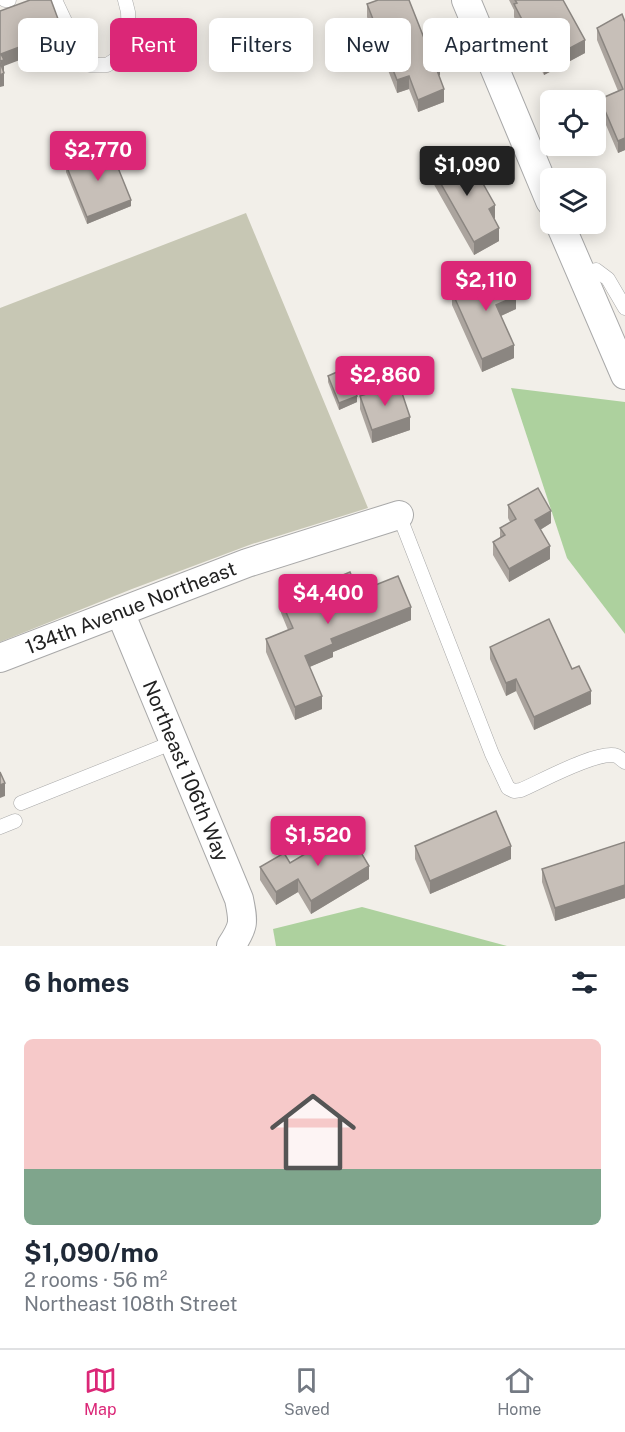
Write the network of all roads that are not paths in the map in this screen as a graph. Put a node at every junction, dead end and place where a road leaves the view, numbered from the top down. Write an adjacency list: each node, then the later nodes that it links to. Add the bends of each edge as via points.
1 (55, 0): 2 (lane, via 80,53 90,65 107,65 121,56 129,40)
2 (125, 0)
3 (466, 0): 4 (street)
4 (540, 177)
5 (564, 234): 6 (street)
6 (581, 274): 7 (lane, via 596,270 608,279); 8 (street)
7 (625, 308)
8 (625, 375)
9 (399, 515): 10 (street, 134th Avenue Northeast, via 247,563); 13 (lane, via 508,788 521,790 605,756 617,756)
10 (120, 612): 11 (street, 134th Avenue Northeast); 12 (street, Northeast 106th Way)
11 (0, 658)
12 (174, 742): 14 (lane); 17 (street, Northeast 106th Way, via 239,900 243,919)
13 (625, 762)
14 (21, 803)
15 (15, 821): 16 (lane)
16 (0, 827)
17 (235, 939)

